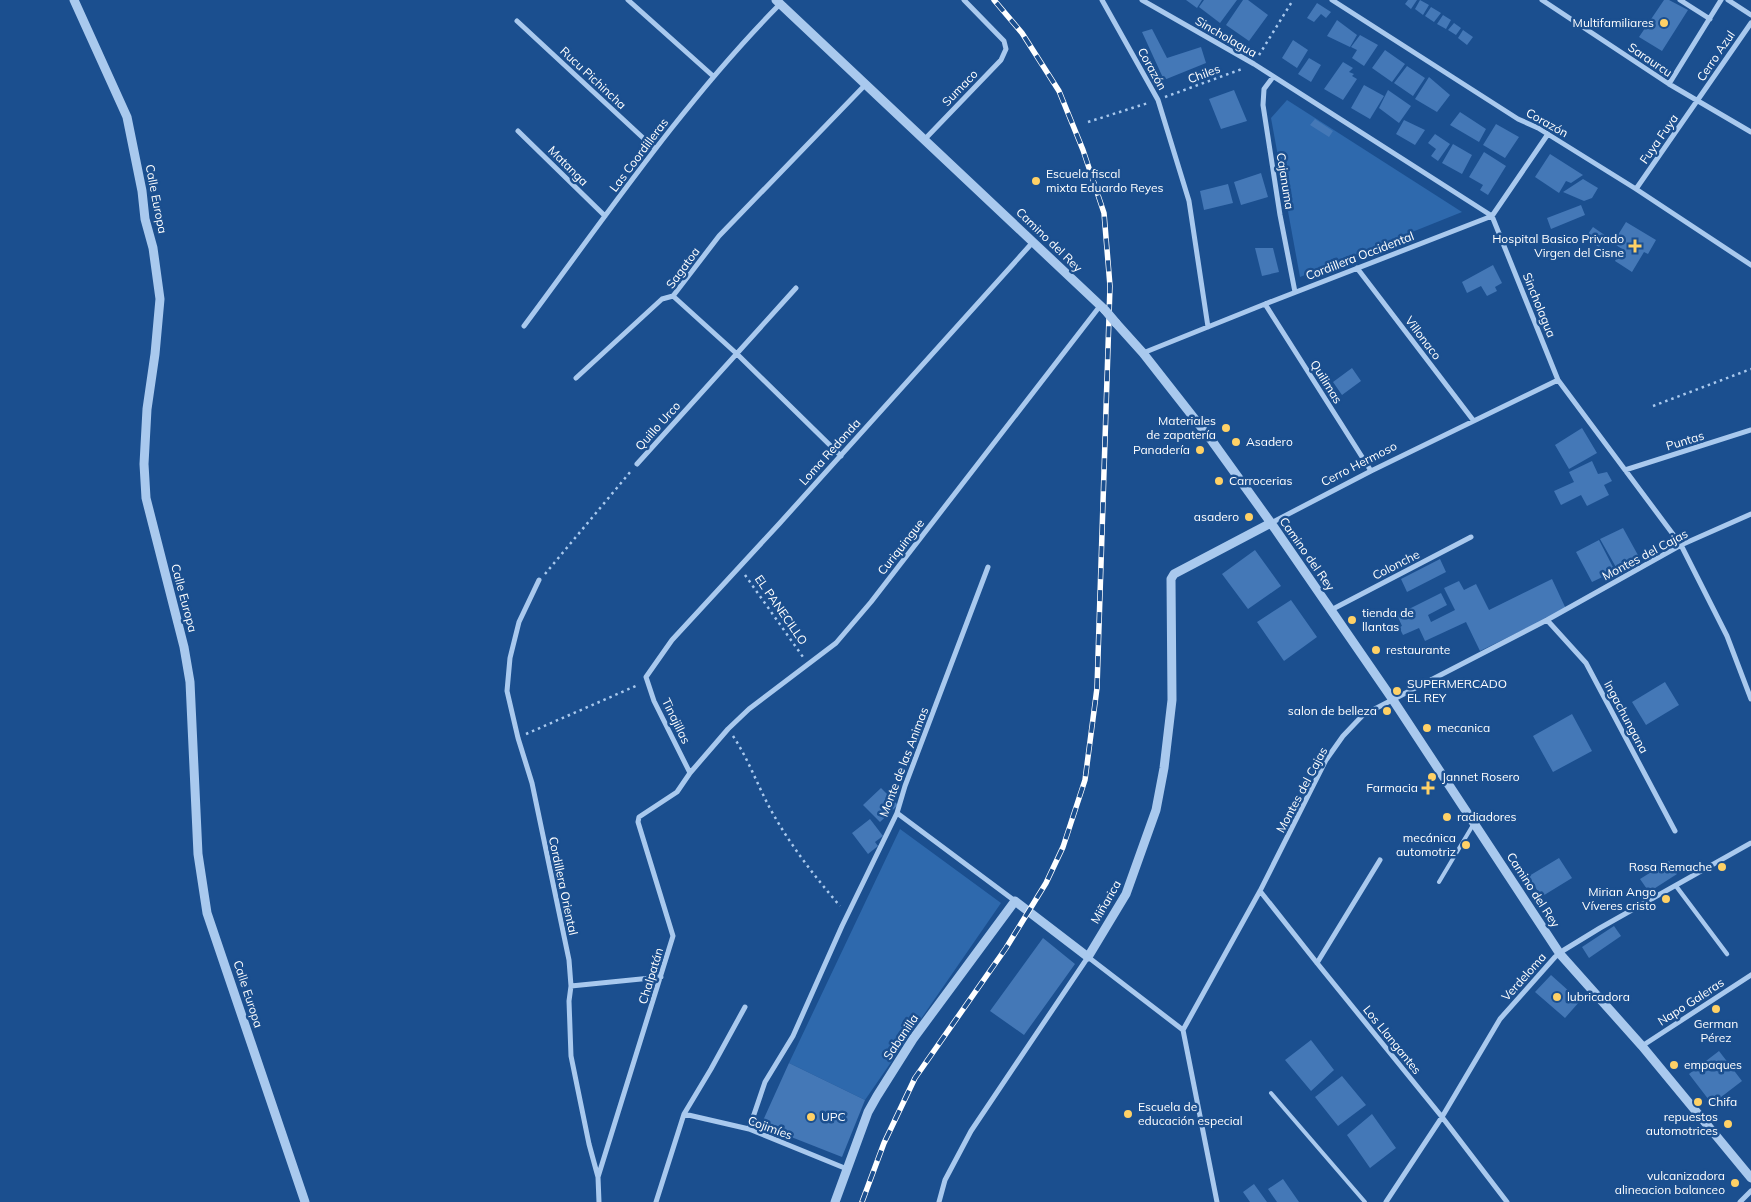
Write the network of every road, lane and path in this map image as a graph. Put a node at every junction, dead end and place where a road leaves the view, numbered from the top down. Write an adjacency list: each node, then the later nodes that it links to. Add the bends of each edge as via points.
1 (74, 0): 100 (street, Calle Europa, via 127,118 145,219 154,248 160,298 147,408 146,498 190,682 198,854 207,913)
2 (628, 0): 18 (street)
3 (964, 0): 28 (street, Sumaco, via 1004,41 1006,49 1001,60)
4 (1102, 0): 22 (street, Corazón)
5 (1142, 0): 17 (street, Sincholagua)
6 (1293, 0): 17 (path)
7 (1332, 0): 27 (street, Corazón, via 1518,119)
8 (1542, 0): 21 (street, Saraurcu)
9 (1680, 0): 14 (street)
10 (1721, 0): 14 (street, Cerro Azul)
11 (1728, 0): 13 (street)
12 (778, 2): 18 (street, Las Coordilleras); 20 (street, Camino del Rey)
13 (1751, 15)
14 (1710, 19): 21 (street, Cerro Azul)
15 (518, 21): 29 (street, Rucu Pichincha)
16 (1751, 23): 23 (street, Cerro Azul)
17 (1254, 64): 19 (street, Sincholagua); 22 (path, Chiles)
18 (713, 76): 29 (street, Las Coordilleras)
19 (1273, 77): 32 (street, Sincholagua); 37 (street, Cajanuma, via 1264,89 1263,105)
20 (866, 84): 28 (street, Camino del Rey); 38 (street, Sagatoa, via 719,236)
21 (1669, 84): 23 (street, Saraurcu)
22 (1158, 100): 24 (path, Chiles); 42 (street, Corazón, via 1189,201)
23 (1698, 101): 26 (street, Saraurcu); 30 (street, Fuya Fuya)
24 (1088, 122)
25 (518, 130): 31 (street, Matanga)
26 (1751, 132)
27 (1548, 134): 30 (street, Corazón); 32 (street)
28 (925, 140): 33 (street, Camino del Rey)
29 (656, 149): 31 (street, Las Coordilleras)
30 (1636, 189): 34 (street, Corazón)
31 (605, 216): 41 (street, Las Coordilleras)
32 (1492, 216): 35 (street, Cordillera Occidental); 47 (street, Sincholagua)
33 (1033, 242): 40 (street, Camino del Rey); 51 (street, Loma Redonda)
34 (1751, 265)
35 (1356, 268): 37 (street, Cordillera Occidental); 49 (street, Villonaco)
36 (796, 288): 44 (street, Quillo Urco)
37 (1295, 292): 39 (street, Cordillera Occidental)
38 (673, 296): 44 (street, Sagatoa); 46 (street, via 662,300)
39 (1265, 304): 42 (street, Cordillera Occidental); 54 (street, Quilimas)
40 (1103, 308): 43 (street, Camino del Rey, bridge); 65 (street, Curiquingue, via 871,602 836,643)
41 (524, 326)
42 (1208, 327): 43 (street, Cordillera Occidental)
43 (1143, 353): 56 (street, Camino del Rey)
44 (737, 354): 51 (street, Sagatoa); 52 (street, Quillo Urco)
45 (1751, 369): 48 (path)
46 (576, 378)
47 (1558, 380): 49 (street, Cerro Hermoso); 53 (street, Sincholagua)
48 (1653, 406)
49 (1473, 420): 54 (street, Cerro Hermoso)
50 (1751, 430): 53 (street, Puntas)
51 (840, 456): 59 (street, Loma Redonda)
52 (637, 464): 62 (path, Quillo Urco)
53 (1625, 470): 58 (street, Sincholagua)
54 (1371, 471): 56 (street, Cerro Hermoso)
55 (1751, 514): 58 (street, Montes del Cajas)
56 (1271, 523): 61 (street, Cerro Hermoso); 63 (street, Camino del Rey)
57 (1471, 537): 63 (street, Colonche)
58 (1681, 545): 64 (street, Montes del Cajas); 67 (street, Sincholagua, via 1727,636)
59 (739, 567): 65 (path, EL PANECILLO); 66 (street, Loma Redonda, via 672,640)
60 (988, 567): 72 (street, Monte de las Animas)
61 (1174, 574): 84 (street, Miñarica, via 1171,579 1172,700 1156,810 1126,894)
62 (539, 580): 70 (street, Cordillera Oriental, via 519,622 510,658 507,691)
63 (1331, 610): 68 (street, Camino del Rey)
64 (1547, 620): 68 (street, Montes del Cajas); 74 (street, Ingachungana, via 1586,663)
65 (808, 664): 69 (street, Curiquingue)
66 (646, 677): 70 (path, via 637,686); 71 (street, Tinajillas, via 654,701)
67 (1751, 699)
68 (1393, 700): 73 (street, Camino del Rey); 79 (street, Montes del Cajas, via 1363,715 1326,760)
69 (728, 729): 71 (street, Curiquingue); 81 (path, via 788,838 813,875)
70 (518, 738): 88 (street, Cordillera Oriental, via 534,792 569,960)
71 (690, 773): 87 (street, Chalpatán, via 677,792 641,815 638,822 673,936)
72 (896, 813): 80 (street); 81 (street, Monte de las Animas)
73 (1474, 823): 77 (lane); 82 (street, Camino del Rey)
74 (1675, 831)
75 (1751, 843): 78 (street, Verdeloma)
76 (1380, 860): 85 (street)
77 (1439, 882)
78 (1676, 886): 82 (street, Verdeloma); 83 (street)
79 (1260, 891): 85 (street, Los Llangantes); 90 (street, Montes del Cajas)
80 (1015, 901): 84 (street); 96 (street, Sabanilla, via 913,1039 877,1096)
81 (848, 915): 95 (street, Monte de las Animas, via 793,1036 764,1082)
82 (1560, 954): 91 (street, Camino del Rey); 94 (street, Verdeloma, via 1500,1019)
83 (1727, 954)
84 (1088, 957): 90 (street); 104 (street, Miñarica, via 971,1131 945,1180)
85 (1317, 963): 94 (street, Los Llangantes)
86 (1751, 975): 91 (street, Napo Galeras)
87 (661, 977): 88 (street); 97 (street, Chalpatán)
88 (570, 986): 97 (street, Cordillera Oriental, via 571,1056)
89 (745, 1007): 93 (street)
90 (1183, 1030): 105 (street)
91 (1642, 1046): 98 (street, Camino del Rey)
92 (1271, 1093): 106 (lane)
93 (684, 1114): 95 (street, Cojimíes); 102 (street)
94 (1442, 1117): 107 (street, Verdeloma); 108 (street, Los Llangantes)
95 (749, 1130): 96 (street, Cojimíes)
96 (848, 1169): 103 (street, Sabanilla)
97 (598, 1177): 101 (street, Cordillera Oriental)
98 (1751, 1178)
99 (1751, 1191): 109 (street)
100 (305, 1202)
101 (599, 1202)
102 (656, 1202)
103 (835, 1202)
104 (939, 1202)
105 (1217, 1202)
106 (1365, 1202)
107 (1386, 1202)
108 (1507, 1202)
109 (1740, 1202)

